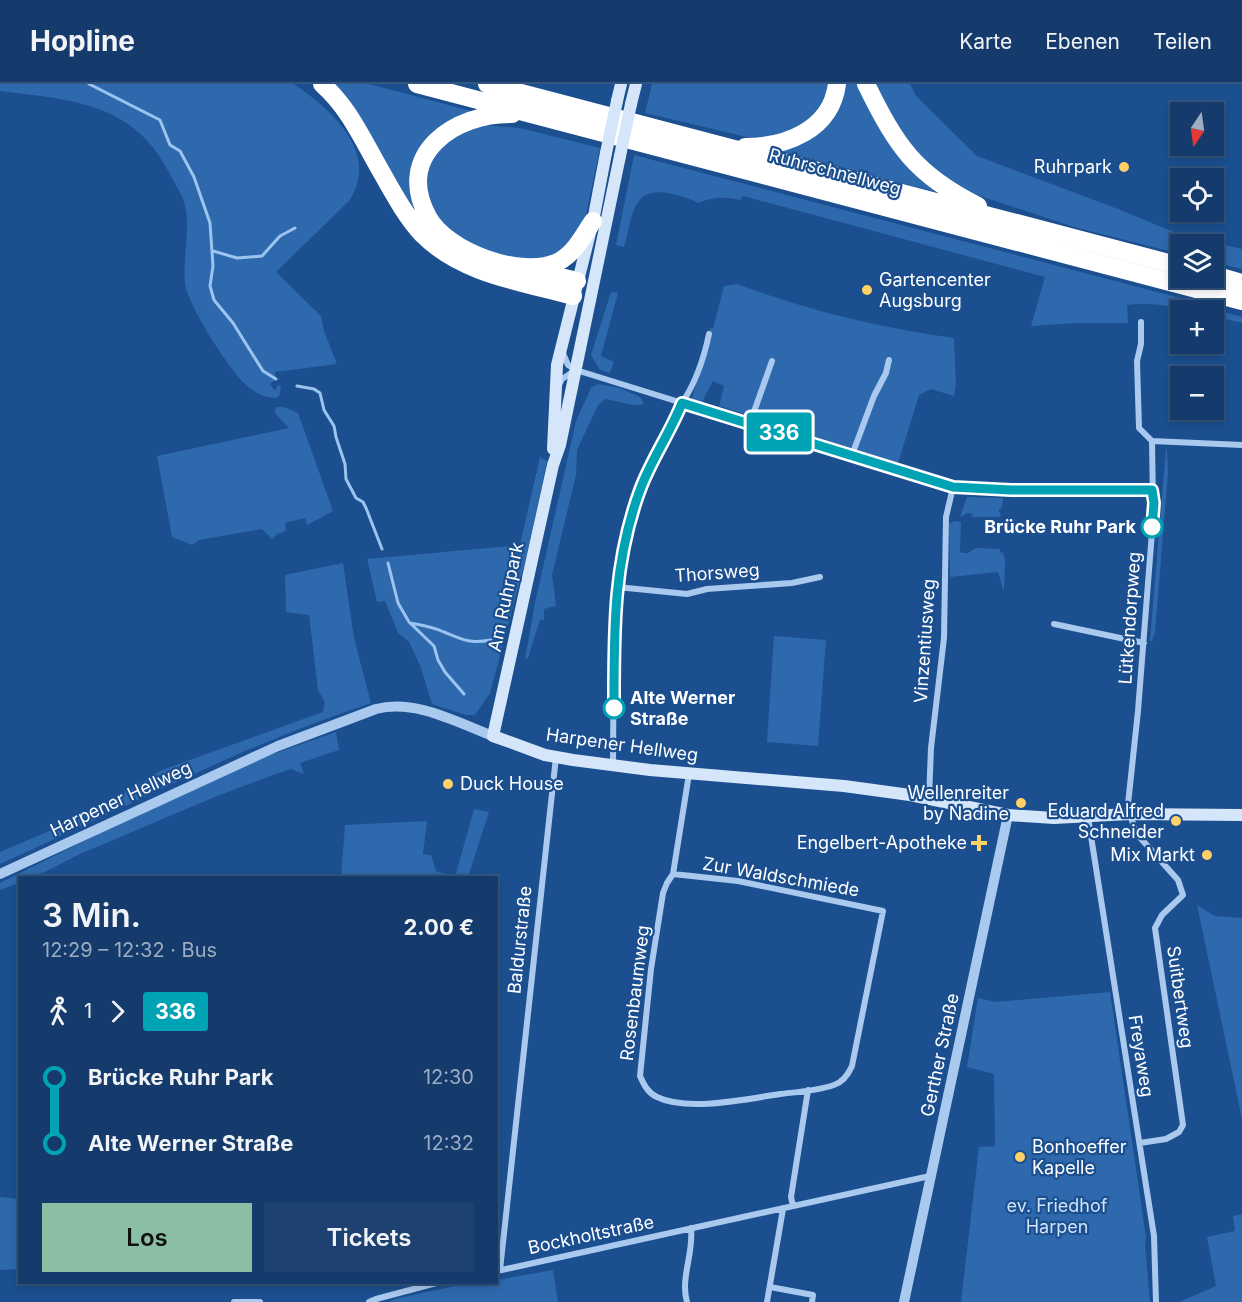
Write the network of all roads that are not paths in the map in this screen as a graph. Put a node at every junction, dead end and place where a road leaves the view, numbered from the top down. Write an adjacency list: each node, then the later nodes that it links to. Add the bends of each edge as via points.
1 (322, 84): 16 (highway, via 356,124 411,220 436,246 470,267)
2 (417, 84): 8 (highway, Ruhrschnellweg)
3 (487, 84): 9 (highway, Ruhrschnellweg)
4 (621, 84): 10 (main road, Am Ruhrpark, bridge)
5 (636, 84): 16 (main road, Am Ruhrpark, bridge, via 620,156)
6 (837, 84): 9 (highway, via 826,114 802,134 766,146)
7 (866, 84): 11 (highway, via 892,134 919,167 955,193)
8 (546, 118): 13 (highway, via 497,113 466,122 431,145 420,168 423,205 441,234 464,249); 17 (highway, Ruhrschnellweg)
9 (716, 144): 11 (highway, Ruhrschnellweg)
10 (593, 220): 13 (highway, via 577,245 557,262 538,268); 16 (main road, Am Ruhrpark)
11 (1023, 225): 12 (highway, Ruhrschnellweg)
12 (1170, 264)
13 (517, 267): 16 (highway)
14 (1224, 278): 15 (highway)
15 (1242, 283)
16 (581, 286): 20 (main road, Am Ruhrpark); 23 (main road, Am Ruhrpark)
17 (1242, 301)
18 (1141, 321): 27 (street, Lütkendorpweg, via 1137,361 1139,428)
19 (709, 334): 25 (street, via 694,383)
20 (561, 348): 23 (street, via 568,365); 24 (main road, Am Ruhrpark)
21 (889, 360): 29 (street)
22 (771, 361): 26 (street)
23 (576, 370): 24 (street, via 562,380); 25 (street); 30 (main road, Am Ruhrpark)
24 (555, 400): 30 (main road, Am Ruhrpark)
25 (682, 403): 26 (street); 34 (street, via 640,489 626,535)
26 (750, 423): 29 (street)
27 (1152, 441): 28 (street); 32 (street, Lütkendorpweg)
28 (1242, 445)
29 (852, 455): 31 (street)
30 (553, 465): 37 (main road, Am Ruhrpark)
31 (953, 487): 32 (street); 41 (street, Vinzentiusweg, via 946,517 944,638)
32 (1152, 490): 36 (street, Lütkendorpweg)
33 (820, 577): 34 (street, Thorsweg, via 792,584 707,589 687,594)
34 (617, 587): 39 (street)
35 (1054, 624): 36 (street)
36 (1143, 643): 42 (street, Lütkendorpweg)
37 (493, 736): 38 (main road, Harpener Hellweg); 46 (street, Harpener Hellweg, via 415,707 391,705 376,709 278,746)
38 (556, 757): 39 (main road, Harpener Hellweg); 55 (street, Baldurstraße)
39 (613, 766): 40 (main road, Harpener Hellweg)
40 (689, 774): 41 (main road, Harpener Hellweg, via 844,786); 47 (street, Rosenbaumweg)
41 (929, 798): 43 (main road, Harpener Hellweg)
42 (1129, 814): 44 (main road, Harpener Hellweg); 45 (main road, Harpener Hellweg); 50 (street, Suitbertweg, via 1134,832 1178,880 1183,895 1162,915 1155,928 1183,1125 1166,1139)
43 (1008, 815): 45 (main road, Harpener Hellweg); 51 (street, Gerther Straße)
44 (1242, 815)
45 (1088, 816): 50 (street, Freyaweg)
46 (0, 874)
47 (674, 874): 48 (street, Zur Waldschmiede, via 738,881); 49 (street, Rosenbaumweg, via 663,893 651,969 640,1076 644,1085 657,1097 687,1103)
48 (883, 911): 49 (street, Rosenbaumweg, via 852,1066 843,1081)
49 (808, 1090): 52 (street, via 791,1197)
50 (1140, 1143): 66 (street, Freyaweg, via 1154,1236)
51 (930, 1176): 52 (street, Bockholtstraße); 65 (street, Gerther Straße)
52 (793, 1206): 53 (street, Bockholtstraße)
53 (783, 1209): 54 (street, Bockholtstraße); 57 (street)
54 (691, 1228): 55 (street, Bockholtstraße); 62 (street, via 684,1292)
55 (498, 1270)
56 (432, 1284): 61 (street)
57 (770, 1287): 63 (street); 64 (street, via 813,1295)
58 (234, 1302): 59 (street)
59 (246, 1302): 60 (street)
60 (260, 1302)
61 (369, 1302)
62 (687, 1302)
63 (767, 1302)
64 (812, 1302)
65 (904, 1302)
66 (1156, 1302)

